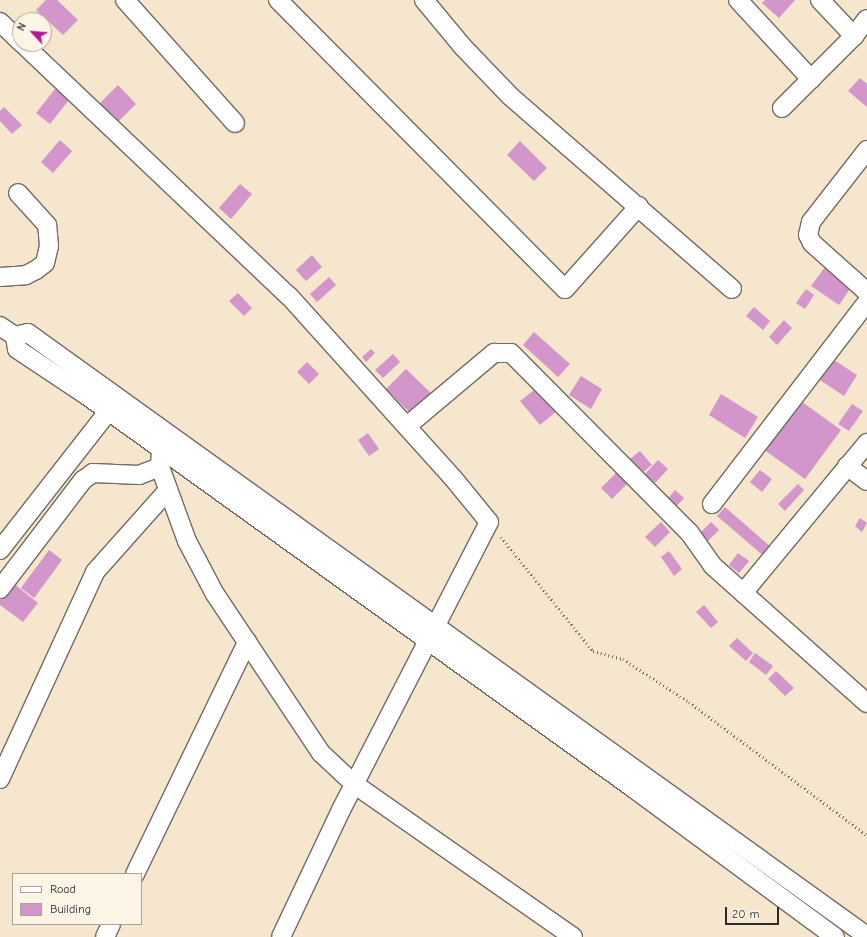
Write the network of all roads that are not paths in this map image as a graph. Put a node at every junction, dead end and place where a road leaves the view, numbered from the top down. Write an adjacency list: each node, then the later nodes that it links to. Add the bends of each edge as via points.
1 (125, 0): 13 (street)
2 (278, 0): 16 (street, via 565,289)
3 (424, 0): 16 (street, via 510,96)
4 (738, 0): 11 (street)
5 (820, 0): 9 (street)
6 (867, 19): 9 (street)
7 (0, 22): 8 (street)
8 (12, 33)
9 (854, 36): 11 (street)
10 (31, 52): 23 (street, via 289,296)
11 (811, 79): 12 (street)
12 (782, 108)
13 (235, 123)
14 (867, 150): 19 (street, via 811,222 808,235 812,242)
15 (18, 193): 17 (street, via 47,225 49,246 45,263 36,270 26,275)
16 (639, 206): 18 (street)
17 (0, 277)
18 (732, 289)
19 (867, 292)
20 (867, 302): 29 (street)
21 (5, 332): 22 (street, via 17,349); 33 (street, via 28,333)
22 (108, 412): 25 (street); 30 (street)
23 (407, 426): 32 (street, via 494,353 511,353 689,532 713,566); 33 (street, via 489,522)
24 (867, 443): 26 (street)
25 (161, 459): 28 (street); 31 (street, via 139,475 93,474 83,480); 35 (street)
26 (847, 466): 27 (street); 32 (street)
27 (867, 481)
28 (168, 490): 34 (street, via 187,541 215,594); 37 (street, via 95,572)
29 (712, 504)
30 (0, 550)
31 (0, 589)
32 (743, 593): 36 (street)
33 (437, 627): 35 (street); 41 (street)
34 (247, 642): 38 (street, via 321,753); 39 (street)
35 (428, 643): 38 (street); 45 (street, via 633,788)
36 (867, 703)
37 (0, 779)
38 (354, 784): 43 (street); 44 (street)
39 (135, 873)
40 (111, 925): 42 (street)
41 (867, 936)
42 (105, 937)
43 (281, 937)
44 (573, 937)
45 (836, 937)

